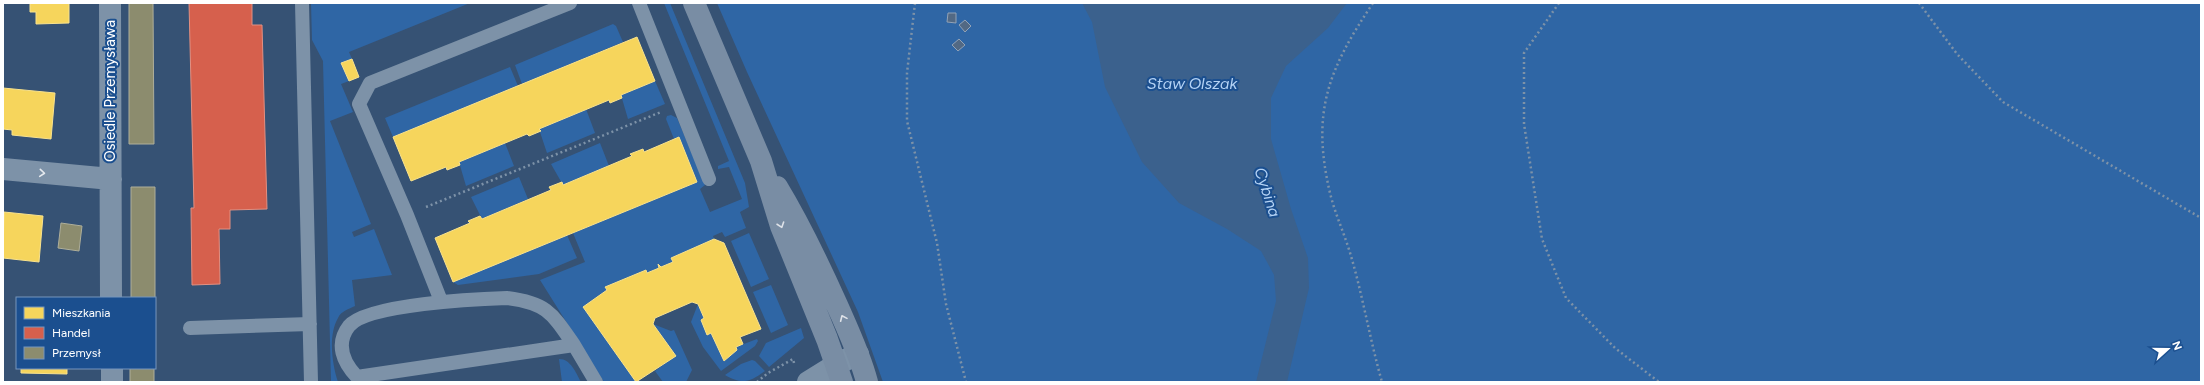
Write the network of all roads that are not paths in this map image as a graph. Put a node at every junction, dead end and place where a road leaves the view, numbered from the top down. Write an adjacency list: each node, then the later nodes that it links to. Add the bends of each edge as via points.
1 (110, 3): 8 (street, Osiedle Przemysława)
2 (302, 3): 12 (lane)
3 (570, 3): 11 (lane, via 370,83 359,104)
4 (639, 3): 9 (lane)
5 (694, 3): 6 (street)
6 (761, 161): 15 (street, one-way to 6, via 796,218); 17 (street, one-way to 17, via 781,226)
7 (3, 170): 8 (street, Osiedle Przemysława, one-way to 8)
8 (110, 179): 10 (street, Osiedle Przemysława)
9 (709, 179)
10 (111, 297)
11 (441, 301): 14 (lane, via 507,298 529,300 547,309); 14 (lane, via 370,314 350,325 341,343 345,364 357,377)
12 (310, 324): 13 (lane); 20 (lane)
13 (190, 328)
14 (574, 345): 21 (lane)
15 (858, 354): 17 (street); 22 (street)
16 (112, 369): 19 (street)
17 (839, 373): 18 (street)
18 (802, 376)
19 (112, 382)
20 (311, 382)
21 (596, 382)
22 (867, 382)

